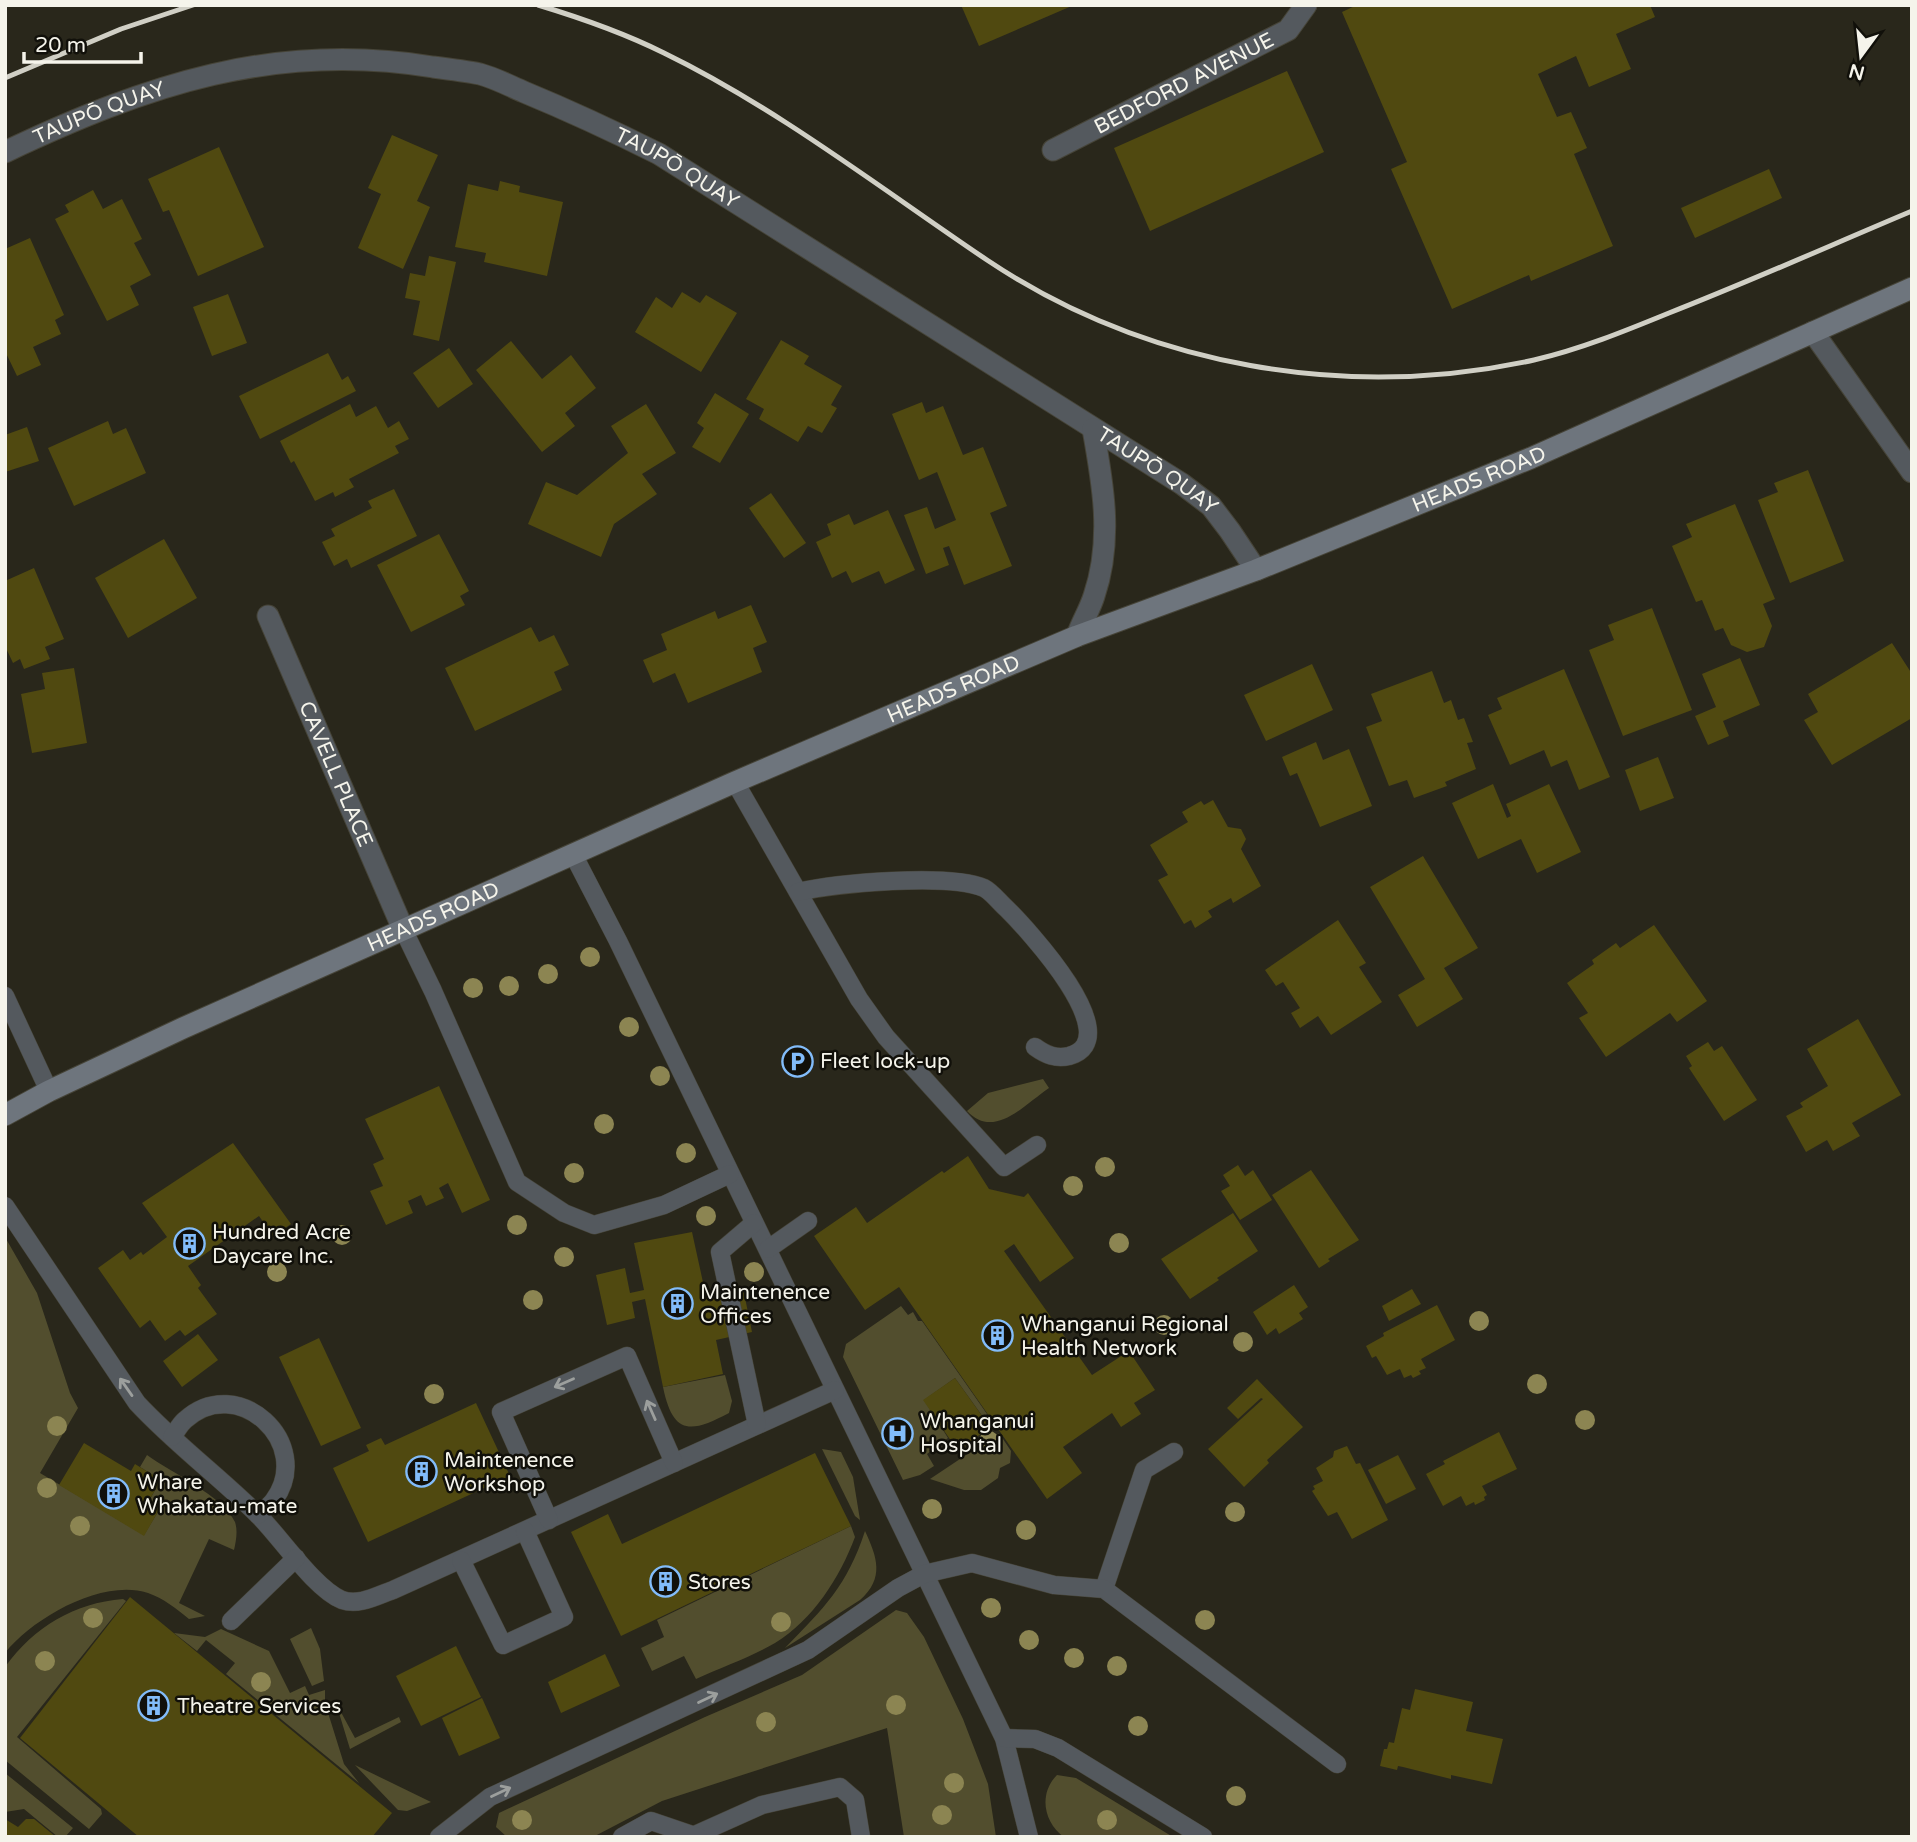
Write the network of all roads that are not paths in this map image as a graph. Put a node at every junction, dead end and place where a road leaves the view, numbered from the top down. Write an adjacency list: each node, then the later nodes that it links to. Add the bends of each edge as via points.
1 (1306, 5): 2 (street, BEDFORD AVENUE, via 1288,30)
2 (1053, 150)
3 (5, 152): 6 (street, TAUPŌ QUAY, via 148,91 262,64 331,58 389,60 481,75 659,154)
4 (1912, 288): 5 (main road, HEADS ROAD)
5 (1812, 332): 7 (street); 8 (main road, HEADS ROAD, via 1531,458)
6 (1093, 429): 8 (street, TAUPŌ QUAY, via 1211,506); 10 (street, via 1104,494 1105,546 1094,595)
7 (1912, 472)
8 (1256, 570): 10 (main road, HEADS ROAD)
9 (268, 616): 14 (street, CAVELL PLACE)
10 (1077, 636): 11 (main road, HEADS ROAD)
11 (736, 782): 12 (main road, HEADS ROAD); 13 (lane)
12 (572, 854): 14 (main road, HEADS ROAD); 20 (lane)
13 (798, 892): 16 (lane, via 822,886 899,882 964,882 986,889 1027,929 1066,978 1083,1009 1086,1043 1075,1054 1048,1056); 19 (lane, via 886,1037 1004,1167)
14 (403, 929): 17 (main road, HEADS ROAD); 20 (lane, via 516,1182 555,1208 594,1225 664,1205)
15 (5, 996): 17 (lane)
16 (1035, 1047)
17 (49, 1091): 18 (main road, HEADS ROAD)
18 (5, 1115)
19 (1037, 1145)
20 (730, 1174): 23 (lane)
21 (5, 1206): 27 (lane, one-way to 21, via 137,1403)
22 (808, 1220): 24 (lane)
23 (754, 1223): 24 (lane); 26 (lane, via 720,1252)
24 (768, 1249): 25 (lane)
25 (835, 1390): 26 (lane); 35 (lane)
26 (757, 1425): 29 (lane)
27 (172, 1437): 30 (lane); 30 (lane, via 185,1419 204,1408 225,1404 247,1408 266,1420 279,1437 285,1458 284,1480 274,1500)
28 (1174, 1452): 36 (lane, via 1144,1470)
29 (674, 1464): 31 (lane); 31 (lane, one-way to 31, via 627,1356 501,1412)
30 (258, 1515): 33 (lane)
31 (549, 1520): 32 (lane)
32 (525, 1531): 34 (lane); 34 (lane, via 564,1617 515,1640 503,1645)
33 (296, 1558): 34 (lane, via 334,1596 352,1602 393,1590); 37 (lane)
34 (461, 1560)
35 (924, 1574): 36 (lane, via 972,1563 1054,1585); 38 (lane); 40 (lane, one-way to 35, via 490,1797 808,1650)
36 (1104, 1590): 39 (lane)
37 (232, 1621)
38 (1004, 1738): 44 (lane); 45 (lane, via 1035,1739 1058,1748)
39 (1337, 1763)
40 (446, 1835)
41 (696, 1836): 42 (lane, via 650,1821); 43 (lane, via 762,1805 840,1787 855,1800)
42 (622, 1837)
43 (861, 1837)
44 (1029, 1837)
45 (1203, 1837)

